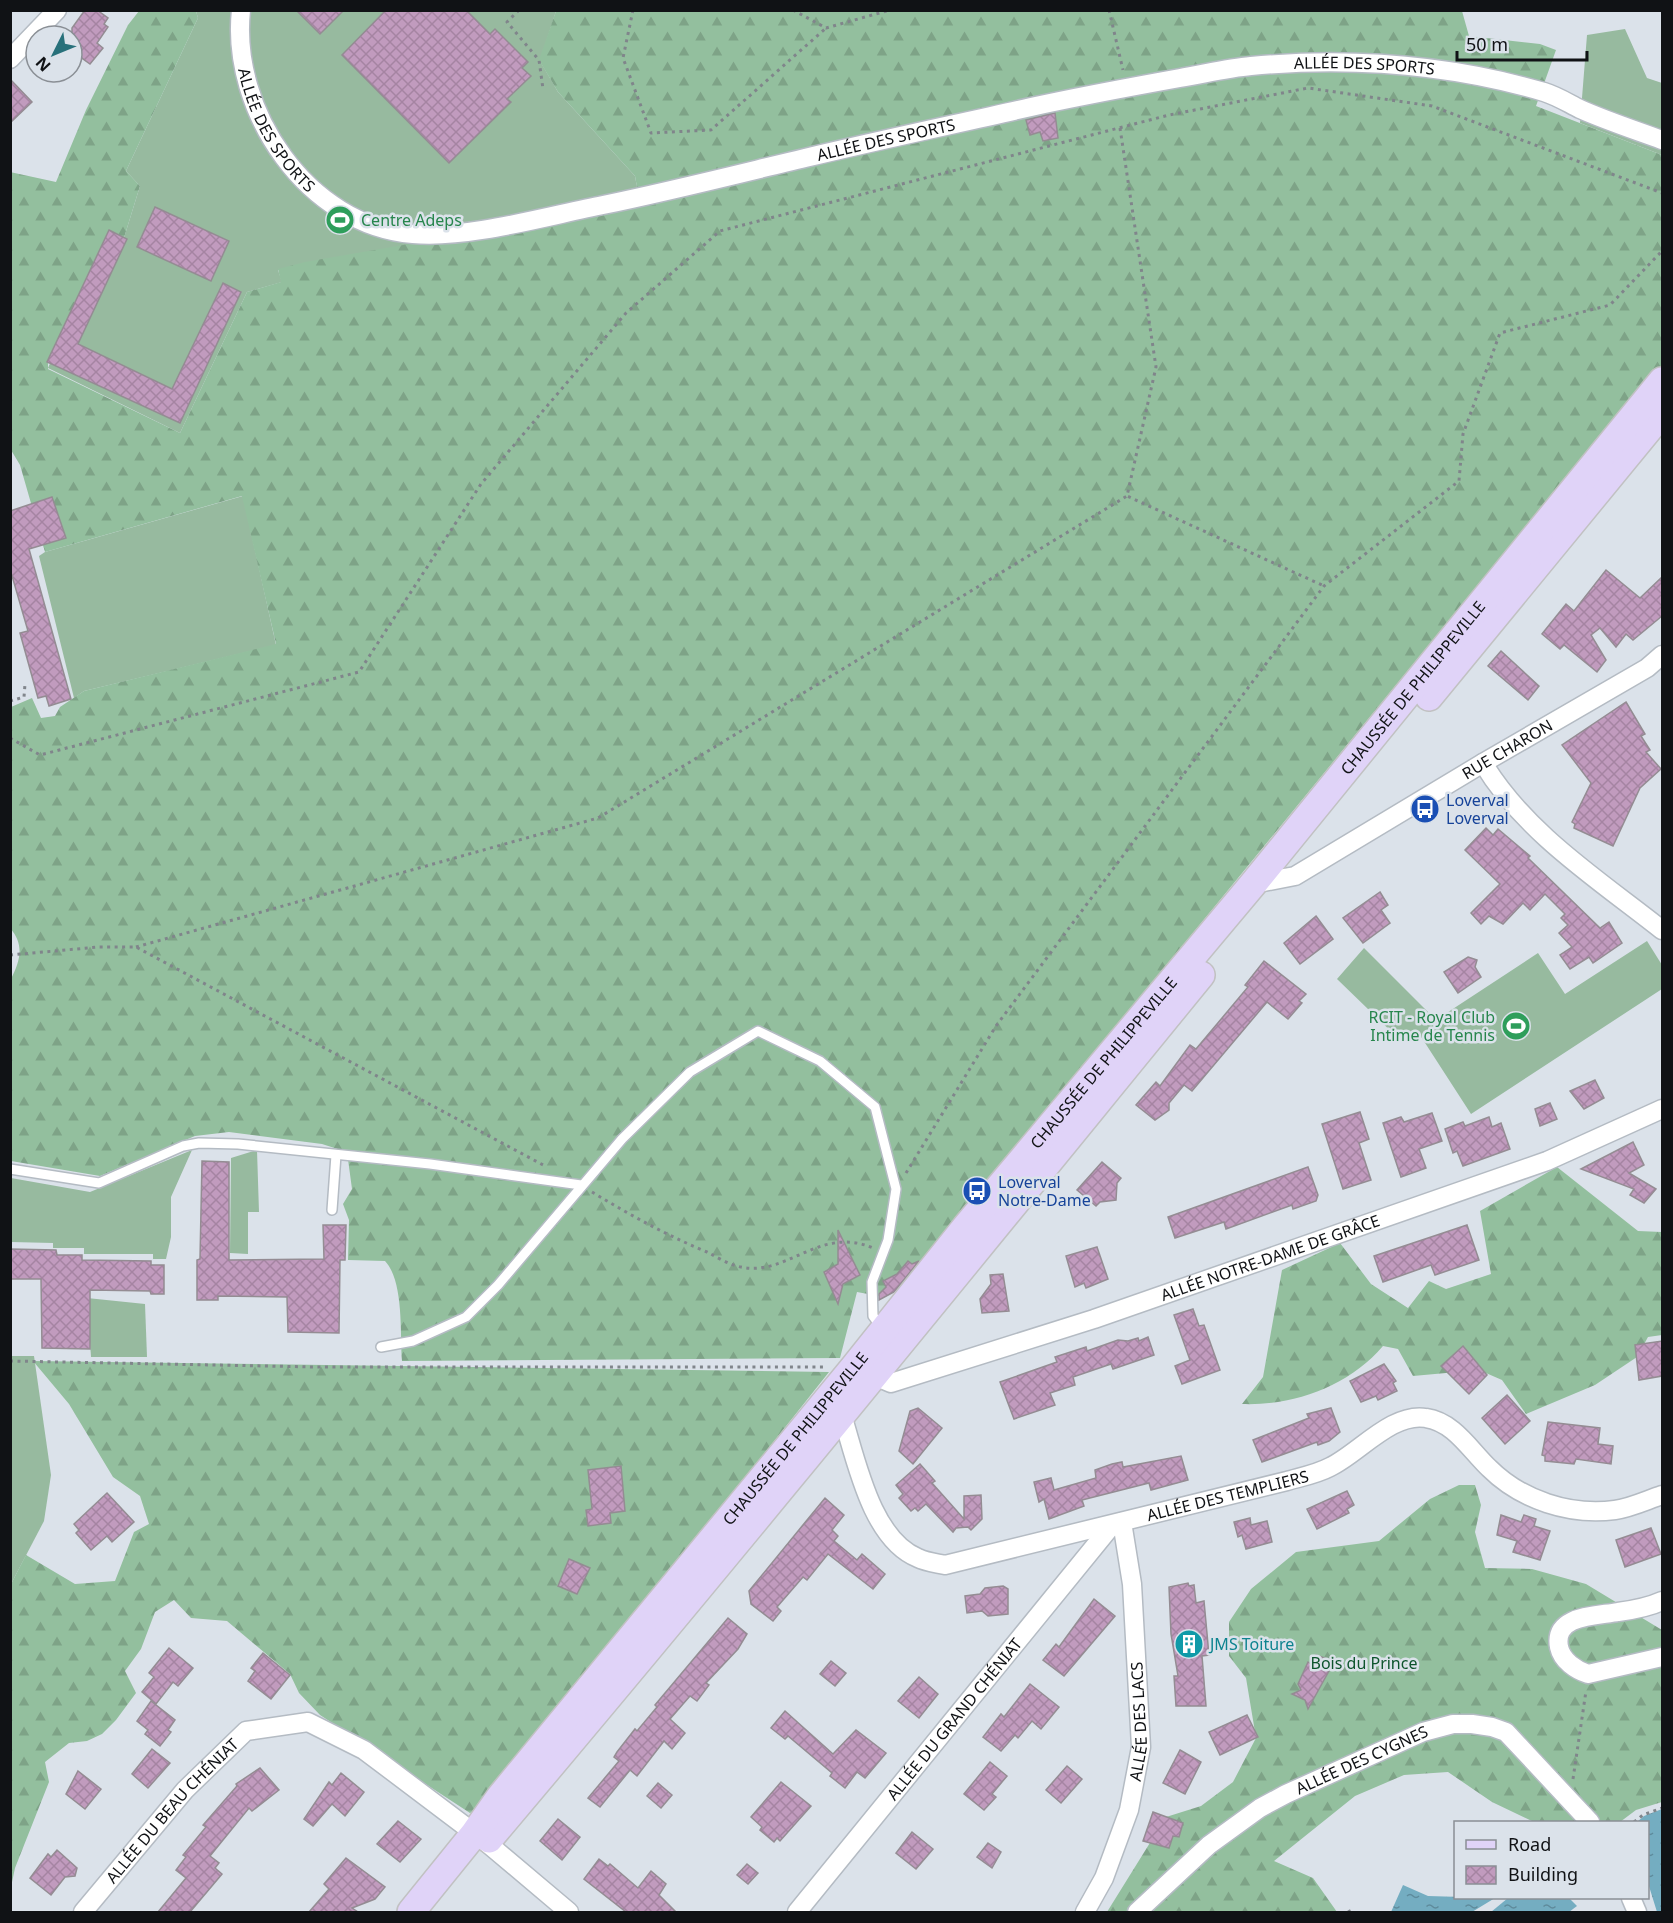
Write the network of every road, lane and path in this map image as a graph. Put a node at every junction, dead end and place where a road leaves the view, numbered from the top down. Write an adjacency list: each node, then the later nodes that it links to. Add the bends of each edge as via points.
1 (57, 10): 9 (street)
2 (241, 10): 10 (street, ALLÉE DES SPORTS, via 245,77 263,124 287,163 313,190 352,215 389,230 416,235 458,233 658,194)
3 (519, 10): 11 (path, via 507,22 540,60)
4 (633, 10): 8 (path, via 623,58 651,133 711,130)
5 (793, 10): 8 (path)
6 (890, 10): 8 (path)
7 (1109, 10): 10 (path)
8 (826, 28)
9 (10, 59)
10 (1126, 87): 13 (street, ALLÉE DES SPORTS, via 1248,66 1344,61 1431,67 1548,93)
11 (543, 89)
12 (1120, 128): 14 (path, via 1308,87 1432,106); 18 (path, via 1156,367); 23 (path, via 720,231 626,313 481,484 359,672 40,755)
13 (1662, 140)
14 (1662, 193)
15 (1662, 250): 19 (path, via 1610,305 1500,333 1462,434 1459,481)
16 (1662, 381): 26 (main road, CHAUSSÉE DE PHILIPPEVILLE)
17 (1662, 413): 25 (main road, CHAUSSÉE DE PHILIPPEVILLE)
18 (1127, 496): 19 (path); 28 (path, via 598,818)
19 (1324, 586): 35 (path, via 996,1026)
20 (1662, 655): 24 (street, RUE CHARON, via 1647,668)
21 (24, 684): 22 (path, via 24,697)
22 (10, 701)
23 (10, 738)
24 (1483, 763): 25 (street, RUE CHARON, via 1295,876); 27 (street, via 1509,801 1537,830)
25 (1280, 880): 26 (street, RUE CHARON); 41 (main road, CHAUSSÉE DE PHILIPPEVILLE)
26 (1253, 884): 38 (main road, CHAUSSÉE DE PHILIPPEVILLE)
27 (1662, 930)
28 (136, 947): 29 (path); 33 (path)
29 (10, 955)
30 (1662, 1109): 41 (street, ALLÉE NOTRE-DAME DE GRÂCE, via 1547,1161 1094,1320 891,1383)
31 (336, 1155): 32 (lane, via 199,1143 169,1151 99,1183); 34 (lane); 36 (lane)
32 (10, 1169)
33 (550, 1169)
34 (581, 1185): 35 (lane, via 690,1072 758,1031 820,1061 875,1107); 37 (path, via 656,1230 741,1268 776,1267 809,1249 839,1242); 39 (lane, via 498,1285 466,1317 413,1341)
35 (896, 1189): 37 (lane)
36 (332, 1210)
37 (883, 1253): 38 (lane, via 872,1282 873,1316)
38 (883, 1330): 41 (main road, CHAUSSÉE DE PHILIPPEVILLE)
39 (381, 1347)
40 (10, 1361): 41 (path, via 316,1367)
41 (861, 1368): 42 (main road, CHAUSSÉE DE PHILIPPEVILLE)
42 (834, 1408): 44 (street, ALLÉE DES TEMPLIERS, via 877,1518 892,1539 916,1558 945,1565); 52 (main road, CHAUSSÉE DE PHILIPPEVILLE, via 500,1797)
43 (1662, 1495): 44 (street, ALLÉE DES TEMPLIERS, via 1616,1510 1579,1510 1546,1504 1509,1484 1489,1469 1461,1437 1425,1417 1384,1430 1331,1467)
44 (1117, 1524): 57 (street, ALLÉE DU GRAND CHÉNIAT); 58 (street, ALLÉE DES LACS, via 1132,1584 1141,1747 1129,1810 1104,1878)
45 (1662, 1601): 47 (street, via 1616,1613 1584,1616 1565,1625 1559,1649 1566,1661)
46 (1662, 1657): 47 (street)
47 (1588, 1674): 48 (path)
48 (1570, 1800): 50 (street, ALLÉE DES CYGNES); 59 (street, ALLÉE DES CYGNES, via 1506,1732 1472,1724 1423,1731 1260,1808 1209,1845)
49 (1662, 1808): 51 (path)
50 (1589, 1821)
51 (1635, 1821)
52 (480, 1838): 53 (street, ALLÉE DU BEAU CHÉNIAT, via 364,1749 308,1722 246,1731 185,1790); 54 (main road, CHAUSSÉE DE PHILIPPEVILLE); 55 (main road, CHAUSSÉE DE PHILIPPEVILLE); 56 (street, ALLÉE DU BEAU CHÉNIAT)
53 (83, 1912)
54 (411, 1912)
55 (431, 1912)
56 (569, 1912)
57 (797, 1912)
58 (1085, 1912)
59 (1137, 1912)
60 (1348, 1912): 61 (path)
61 (1354, 1912)

